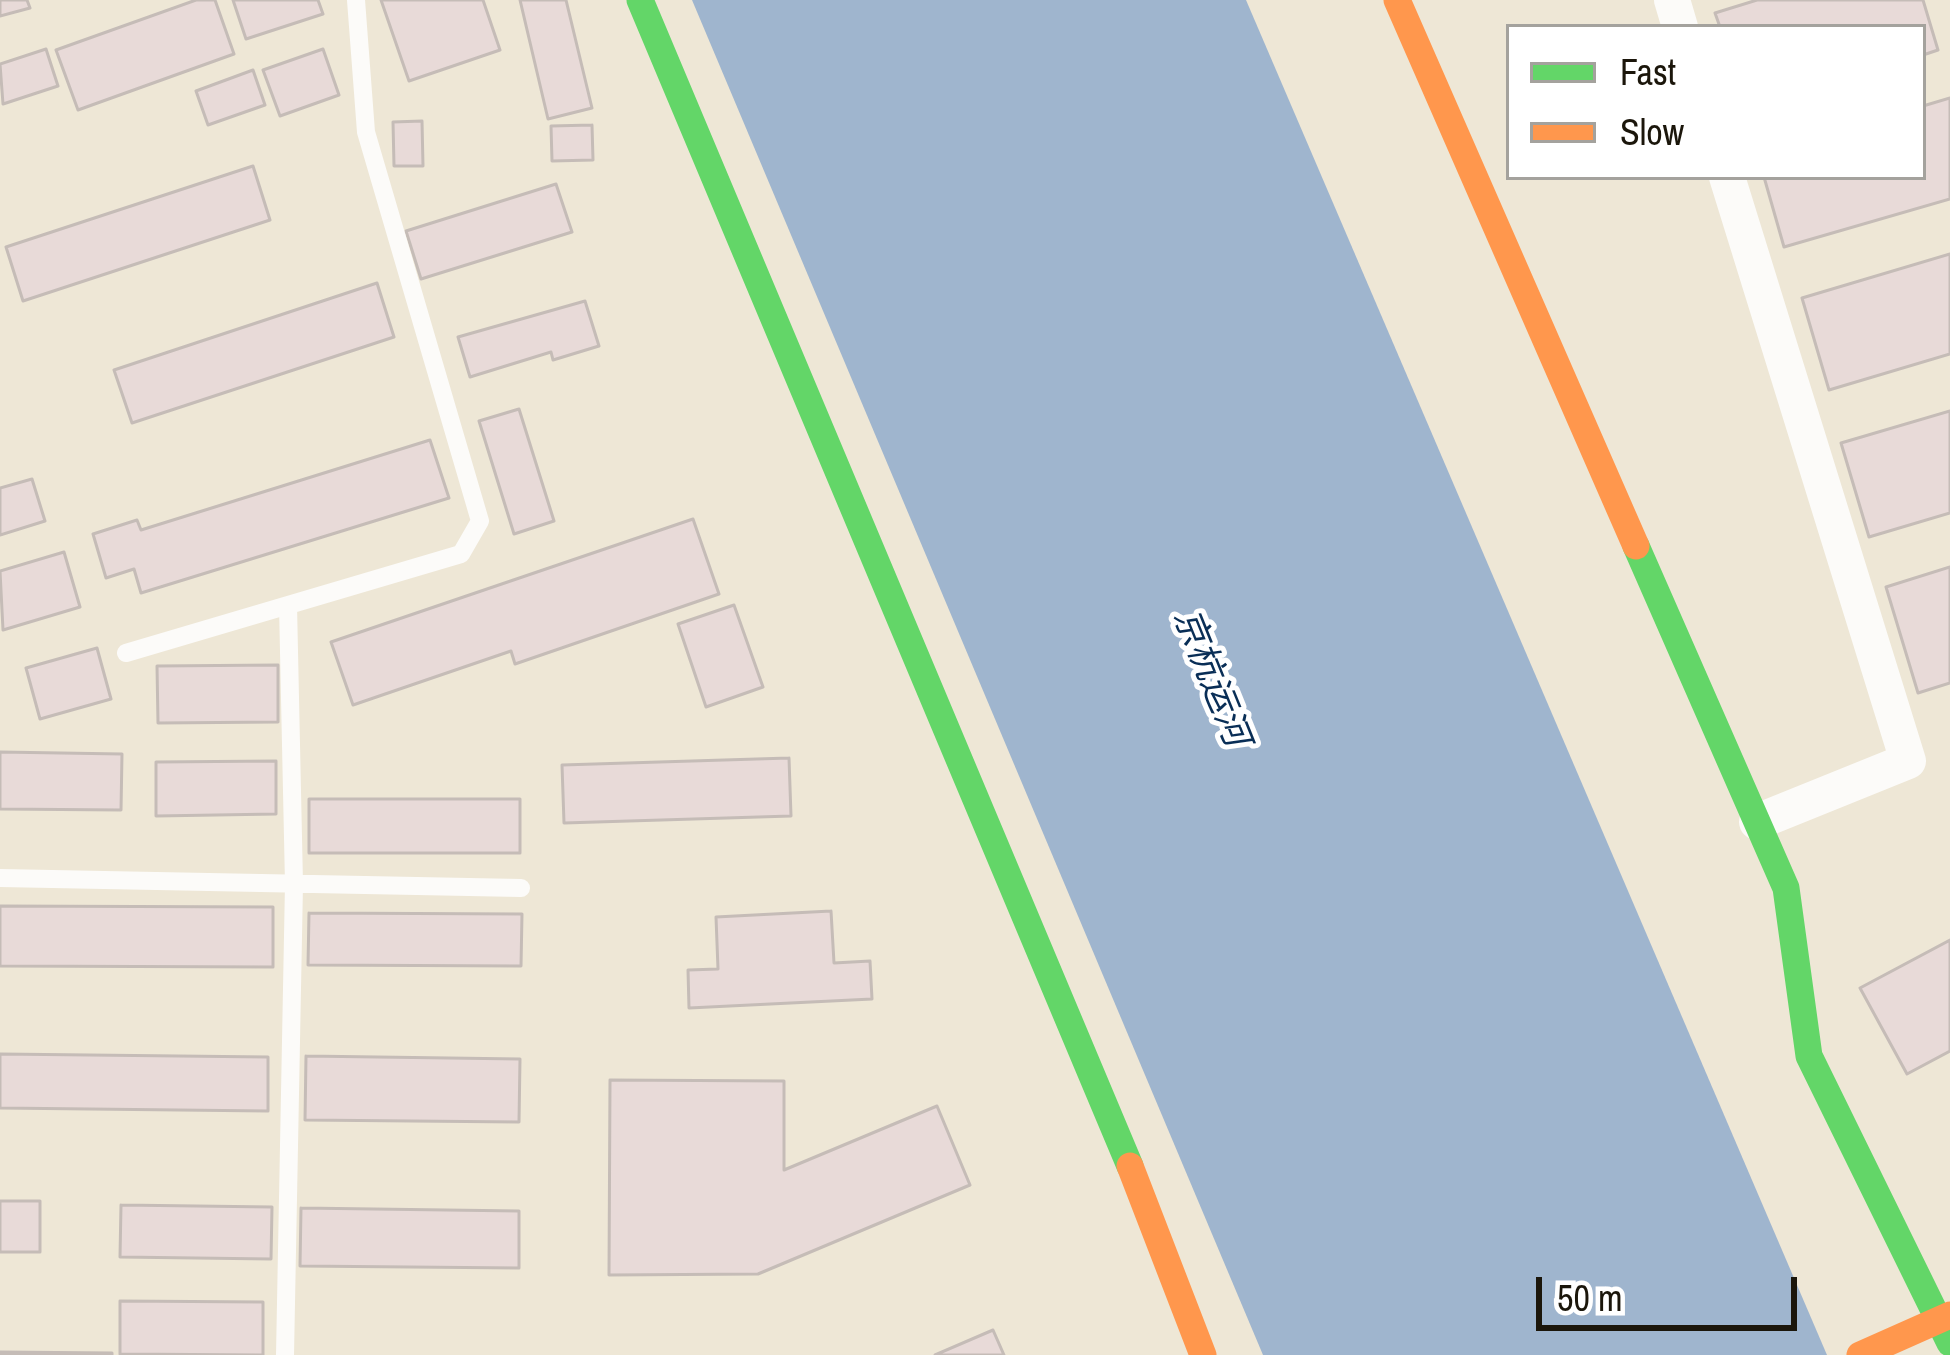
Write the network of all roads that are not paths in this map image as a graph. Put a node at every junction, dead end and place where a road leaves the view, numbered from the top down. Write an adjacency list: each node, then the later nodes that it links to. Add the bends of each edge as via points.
1 (356, 0): 5 (lane, via 366,132 480,521 461,554)
2 (640, 0): 14 (street)
3 (1397, 0): 7 (street)
4 (1728, 180): 7 (street, via 1908,761)
5 (288, 605): 6 (lane); 9 (lane)
6 (126, 652)
7 (1757, 822): 12 (street, via 1786,888 1809,1056)
8 (0, 878): 9 (lane)
9 (293, 884): 10 (lane); 13 (lane)
10 (521, 888)
11 (1950, 1315): 15 (street)
12 (1950, 1343)
13 (285, 1355)
14 (1203, 1355)
15 (1860, 1355)

